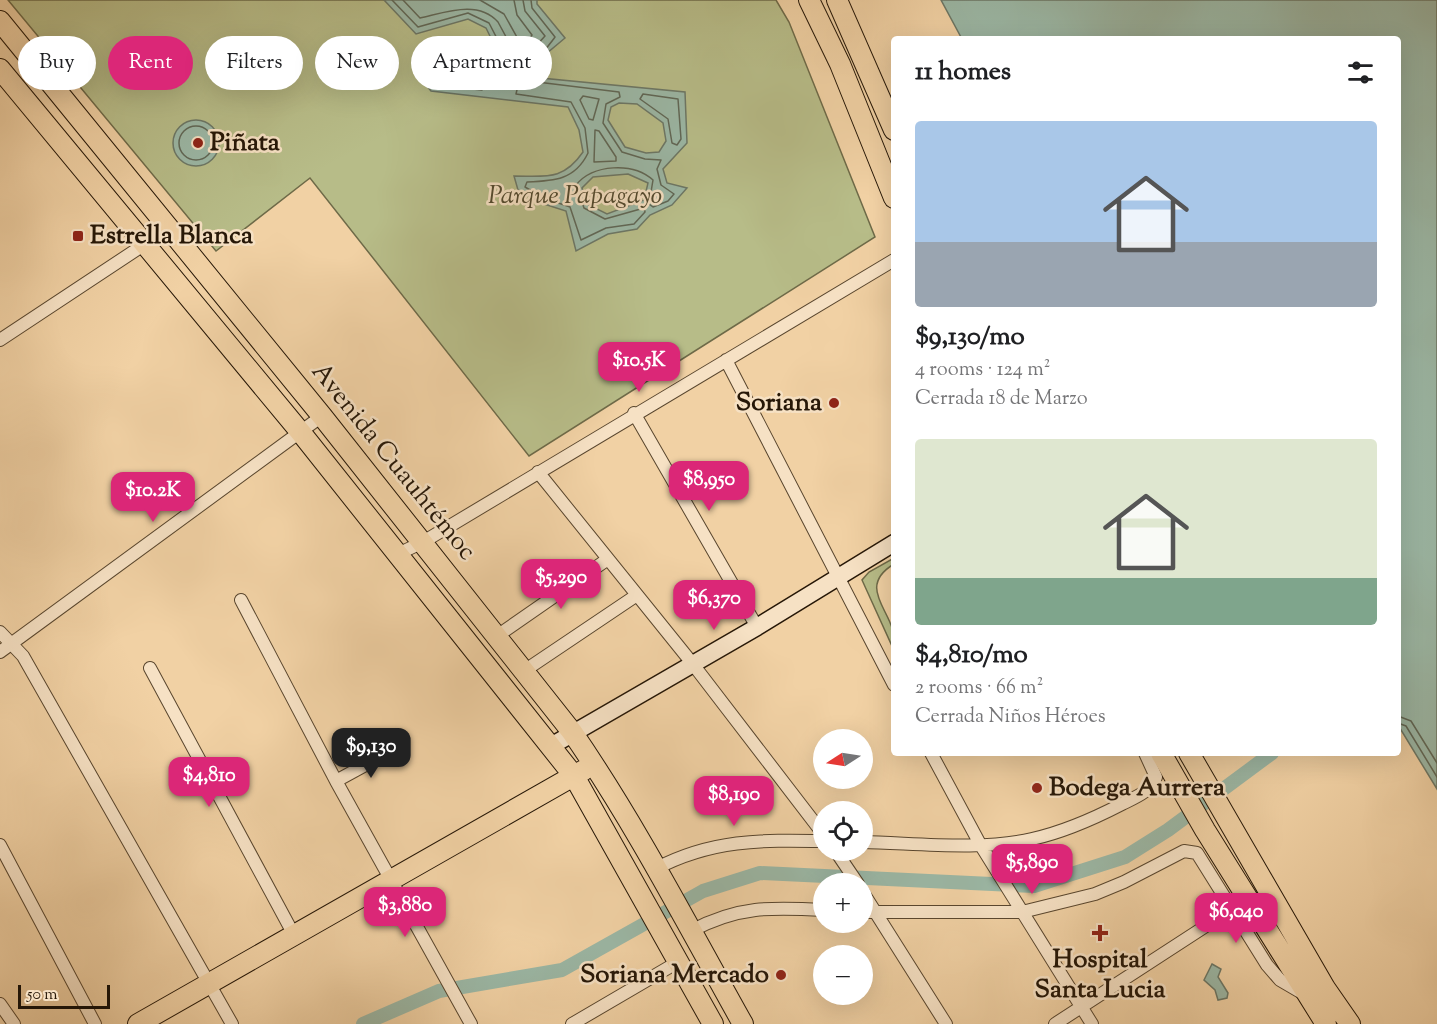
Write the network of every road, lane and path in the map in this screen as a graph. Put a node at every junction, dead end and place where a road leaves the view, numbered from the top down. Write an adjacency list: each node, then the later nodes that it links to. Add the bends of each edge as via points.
1 (809, 0): 6 (main road, via 840,64)
2 (837, 0): 5 (main road)
3 (0, 21): 7 (main road, Avenida Cuauhtémoc)
4 (0, 69): 8 (main road, Avenida Cuauhtémoc)
5 (891, 123)
6 (891, 191)
7 (167, 225): 8 (street); 13 (main road, Avenida Cuauhtémoc)
8 (145, 244): 10 (street); 14 (main road, Avenida Cuauhtémoc)
9 (891, 262): 11 (street)
10 (0, 340)
11 (726, 360): 12 (street); 20 (street)
12 (634, 413): 15 (street); 23 (street)
13 (322, 416): 14 (street); 16 (main road, Avenida Cuauhtémoc)
14 (302, 434): 18 (main road, Avenida Cuauhtémoc); 26 (street)
15 (538, 472): 16 (street); 19 (street)
16 (423, 542): 18 (street); 25 (main road, Avenida Cuauhtémoc)
17 (891, 545): 20 (street)
18 (398, 554): 33 (main road, Avenida Cuauhtémoc)
19 (608, 559): 21 (street); 25 (street)
20 (836, 577): 23 (street); 31 (street)
21 (637, 595): 28 (street); 30 (street)
22 (241, 600): 41 (street)
23 (757, 627): 28 (street)
24 (0, 632): 26 (street)
25 (497, 636): 30 (main road, Avenida Cuauhtémoc)
26 (12, 644): 27 (street); 58 (street, via 23,656)
27 (0, 652)
28 (692, 663): 32 (street); 42 (street)
29 (150, 668): 56 (street)
30 (524, 671): 32 (main road, Avenida Cuauhtémoc)
31 (891, 680)
32 (572, 732): 33 (street); 39 (main road, Avenida Cuauhtémoc)
33 (551, 746): 40 (main road, Avenida Cuauhtémoc)
34 (392, 751): 41 (street)
35 (933, 756): 45 (street)
36 (1147, 756): 45 (street, via 1155,771 1155,782 1123,803 1064,830 1030,839)
37 (1163, 756): 59 (main road)
38 (1193, 761): 74 (main road, via 1325,988)
39 (595, 765): 40 (main road); 47 (main road, Avenida Cuauhtémoc)
40 (574, 776): 48 (main road); 57 (main road, Avenida Cuauhtémoc)
41 (336, 781): 48 (street)
42 (813, 821)
43 (813, 841): 47 (street, via 737,841 705,848)
44 (873, 842): 45 (street)
45 (980, 844): 51 (street)
46 (0, 845): 63 (street)
47 (656, 869): 55 (main road, Avenida Cuauhtémoc)
48 (390, 881): 56 (main road); 66 (street)
49 (873, 906): 54 (street)
50 (813, 909): 55 (street, via 742,910)
51 (1021, 909): 52 (street, via 1095,894 1191,850 1197,853); 54 (street); 61 (street)
52 (1232, 909): 59 (street, via 1280,980); 61 (street)
53 (873, 912): 54 (street)
54 (878, 912): 70 (street)
55 (688, 926): 69 (main road, Avenida Cuauhtémoc)
56 (294, 935): 58 (main road)
57 (678, 962): 67 (street); 68 (main road, Avenida Cuauhtémoc)
58 (208, 983): 64 (main road); 65 (street)
59 (1310, 998): 73 (main road)
60 (0, 1004): 62 (street)
61 (1081, 1007): 71 (street); 72 (street)
62 (14, 1024)
63 (94, 1024)
64 (138, 1024)
65 (232, 1024)
66 (471, 1024)
67 (572, 1024)
68 (713, 1024)
69 (742, 1024)
70 (946, 1024)
71 (1055, 1024)
72 (1092, 1024)
73 (1326, 1024)
74 (1350, 1024)

